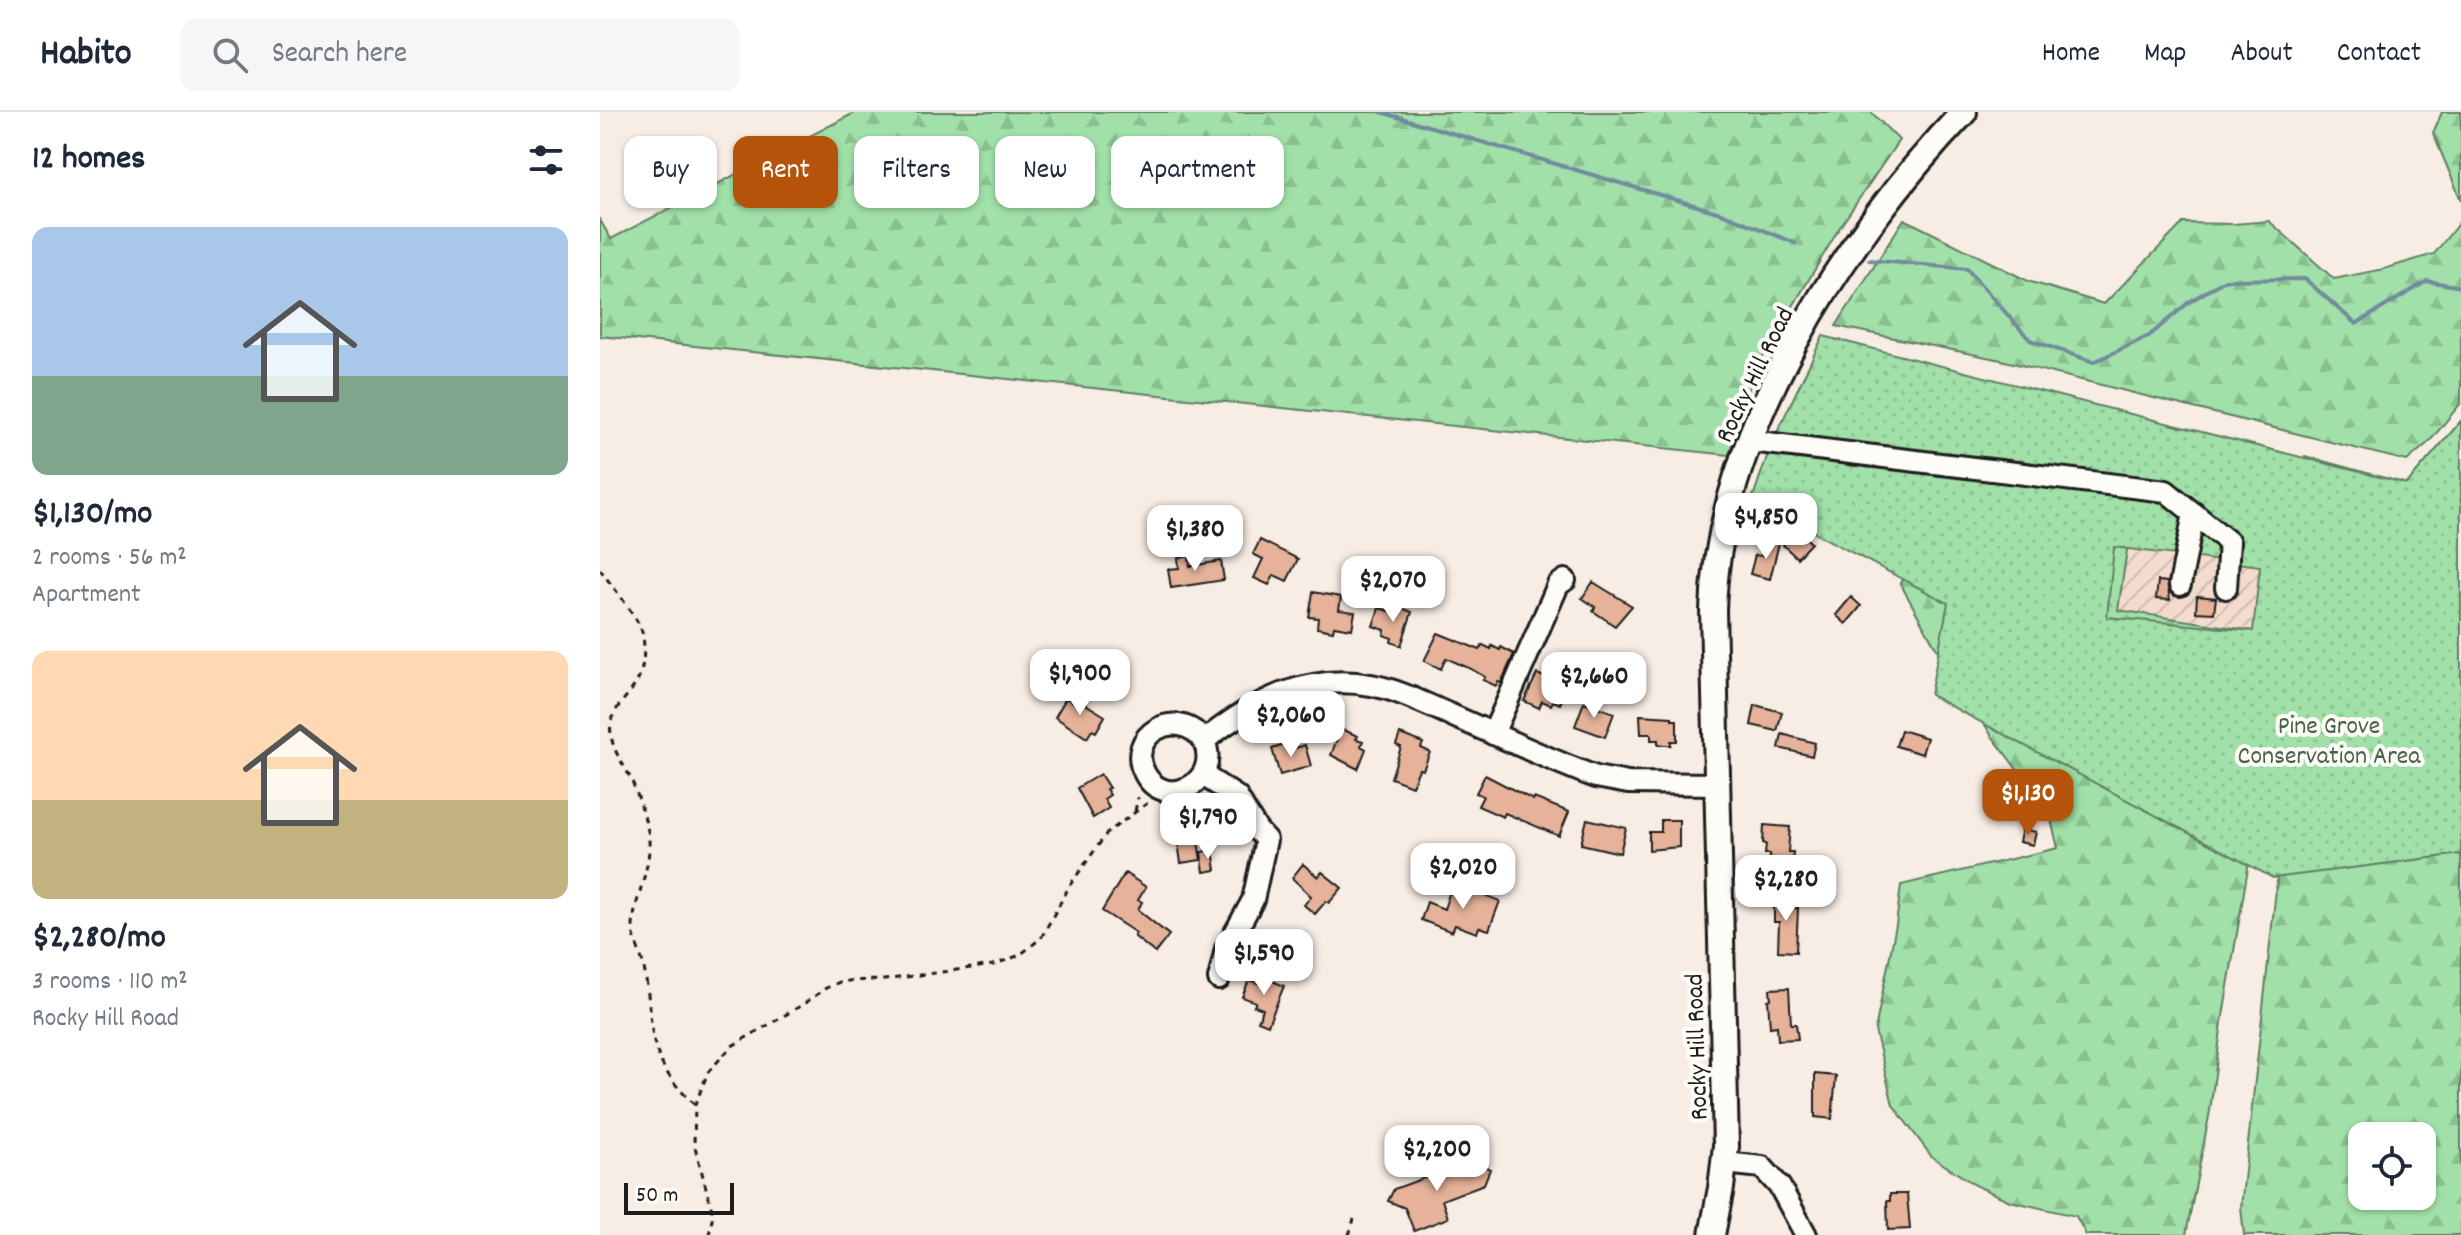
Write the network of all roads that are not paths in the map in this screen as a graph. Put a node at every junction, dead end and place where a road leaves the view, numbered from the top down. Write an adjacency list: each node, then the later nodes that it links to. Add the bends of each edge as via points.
1 (1964, 112): 2 (main road, Rocky Hill Road, via 1903,179 1846,259 1798,338)
2 (1750, 441): 3 (street, via 2166,491); 10 (main road, Rocky Hill Road, via 1731,489 1716,559)
3 (2194, 513): 5 (street); 6 (street, via 2229,542)
4 (1565, 580): 7 (street, via 1558,585)
5 (2180, 585)
6 (2226, 588)
7 (1493, 734): 8 (street, via 1387,689 1327,683 1265,699); 10 (street, via 1596,777 1628,783)
8 (1204, 741): 9 (street, via 1208,758); 9 (street, via 1192,729 1160,727 1147,737 1141,753 1142,769 1152,783 1167,790 1188,788)
9 (1203, 775): 11 (street, via 1237,797 1266,840 1253,900 1226,949)
10 (1717, 784): 12 (main road, Rocky Hill Road)
11 (1219, 979)
12 (1725, 1163): 13 (main road, Rocky Hill Road); 14 (street, via 1762,1167 1780,1187)
13 (1712, 1235)
14 (1806, 1235)

